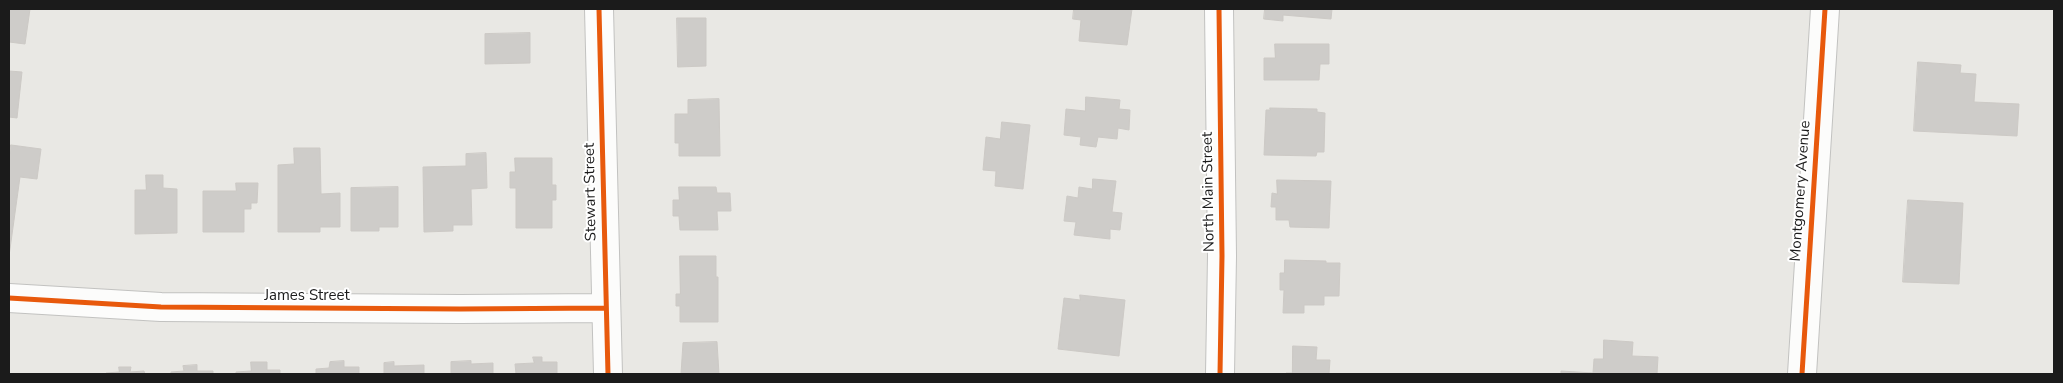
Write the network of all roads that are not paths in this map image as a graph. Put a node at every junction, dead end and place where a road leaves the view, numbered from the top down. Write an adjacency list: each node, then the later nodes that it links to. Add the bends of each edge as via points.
1 (599, 9): 5 (street, Stewart Street)
2 (1219, 9): 7 (street, North Main Street)
3 (1824, 9): 8 (street, Montgomery Avenue)
4 (9, 301): 5 (street, James Street, via 161,307)
5 (606, 308): 6 (street, Stewart Street)
6 (608, 374)
7 (1220, 374)
8 (1802, 374)

